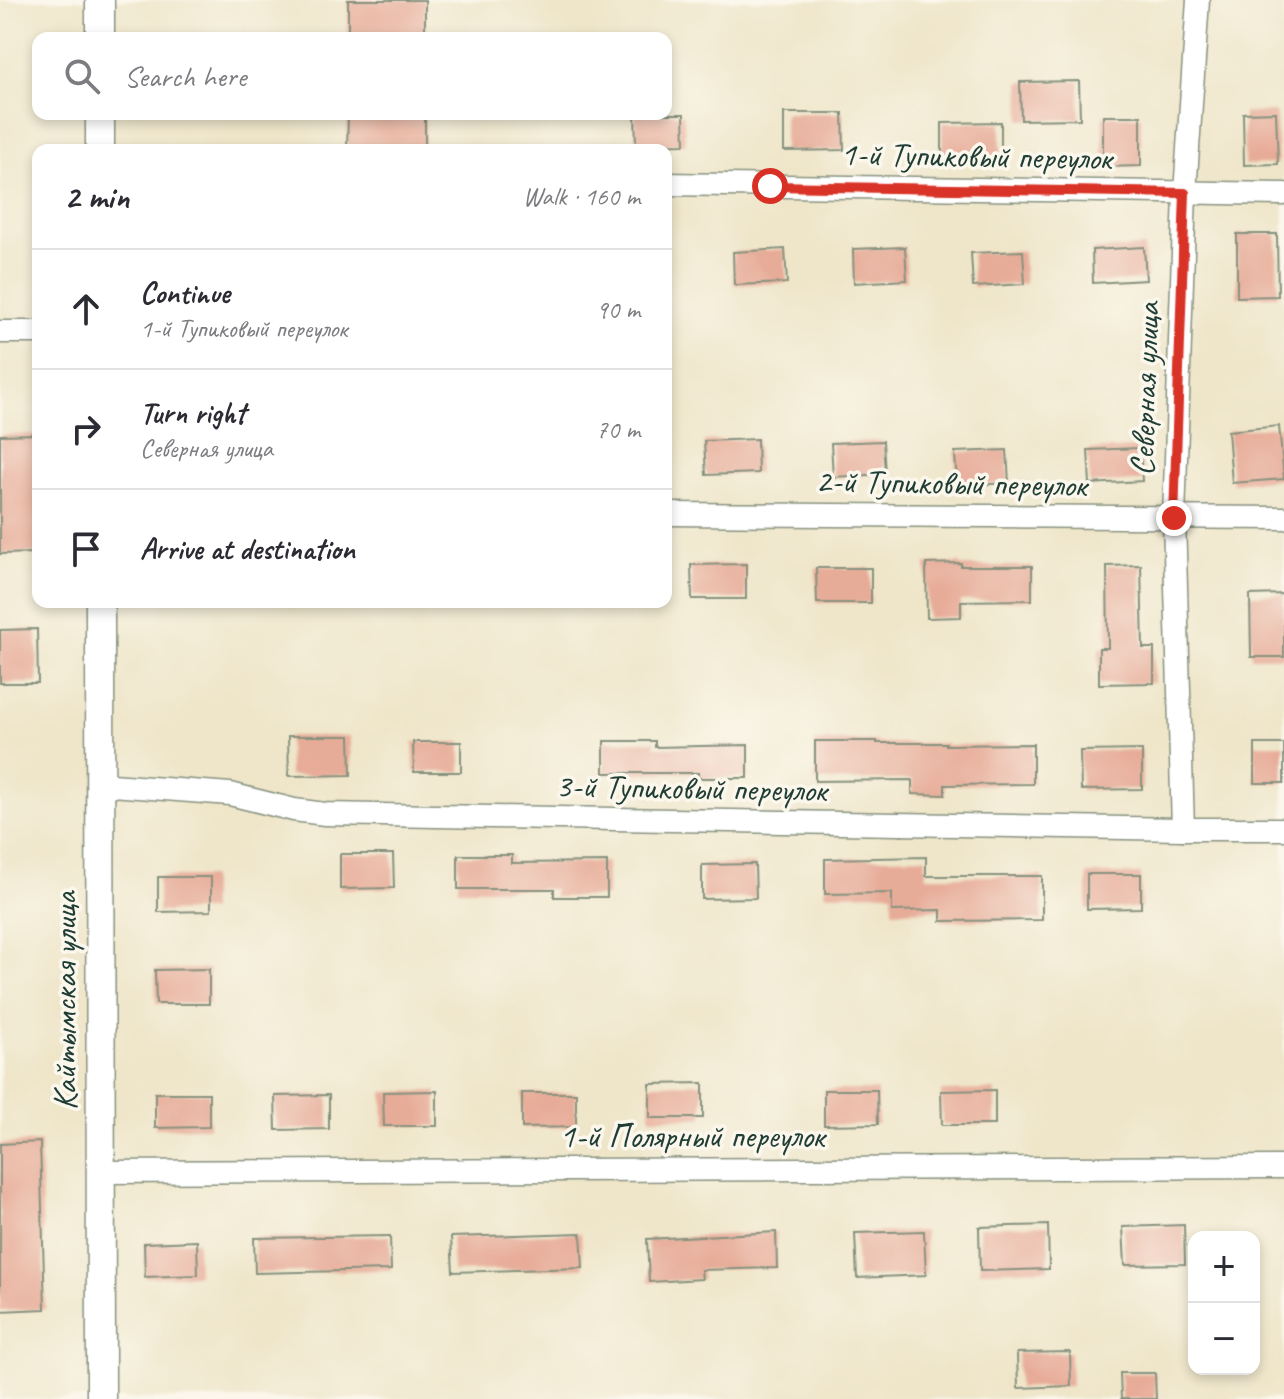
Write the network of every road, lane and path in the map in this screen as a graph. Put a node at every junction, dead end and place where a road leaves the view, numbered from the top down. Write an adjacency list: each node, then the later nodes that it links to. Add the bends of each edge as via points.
1 (100, 0): 3 (street)
2 (1198, 0): 7 (street, Северная улица)
3 (100, 32)
4 (100, 120): 5 (street)
5 (100, 144)
6 (672, 184): 7 (street, 1-й Тупиковый переулок)
7 (1185, 193): 8 (street, 1-й Тупиковый переулок); 12 (street, Северная улица)
8 (1284, 194)
9 (0, 332): 10 (street)
10 (32, 332)
11 (672, 514): 12 (street, 2-й Тупиковый переулок)
12 (1174, 518): 13 (street, 2-й Тупиковый переулок); 16 (street, Северная улица)
13 (1284, 518)
14 (100, 608): 15 (street, Кайтымская улица)
15 (99, 784): 16 (street, 3-й Тупиковый переулок, via 230,794 325,814); 19 (street, Кайтымская улица)
16 (1183, 829): 17 (street, 3-й Тупиковый переулок)
17 (1284, 829)
18 (1284, 1167): 19 (street, 1-й Полярный переулок)
19 (101, 1172): 20 (street, Кайтымская улица)
20 (101, 1399)

